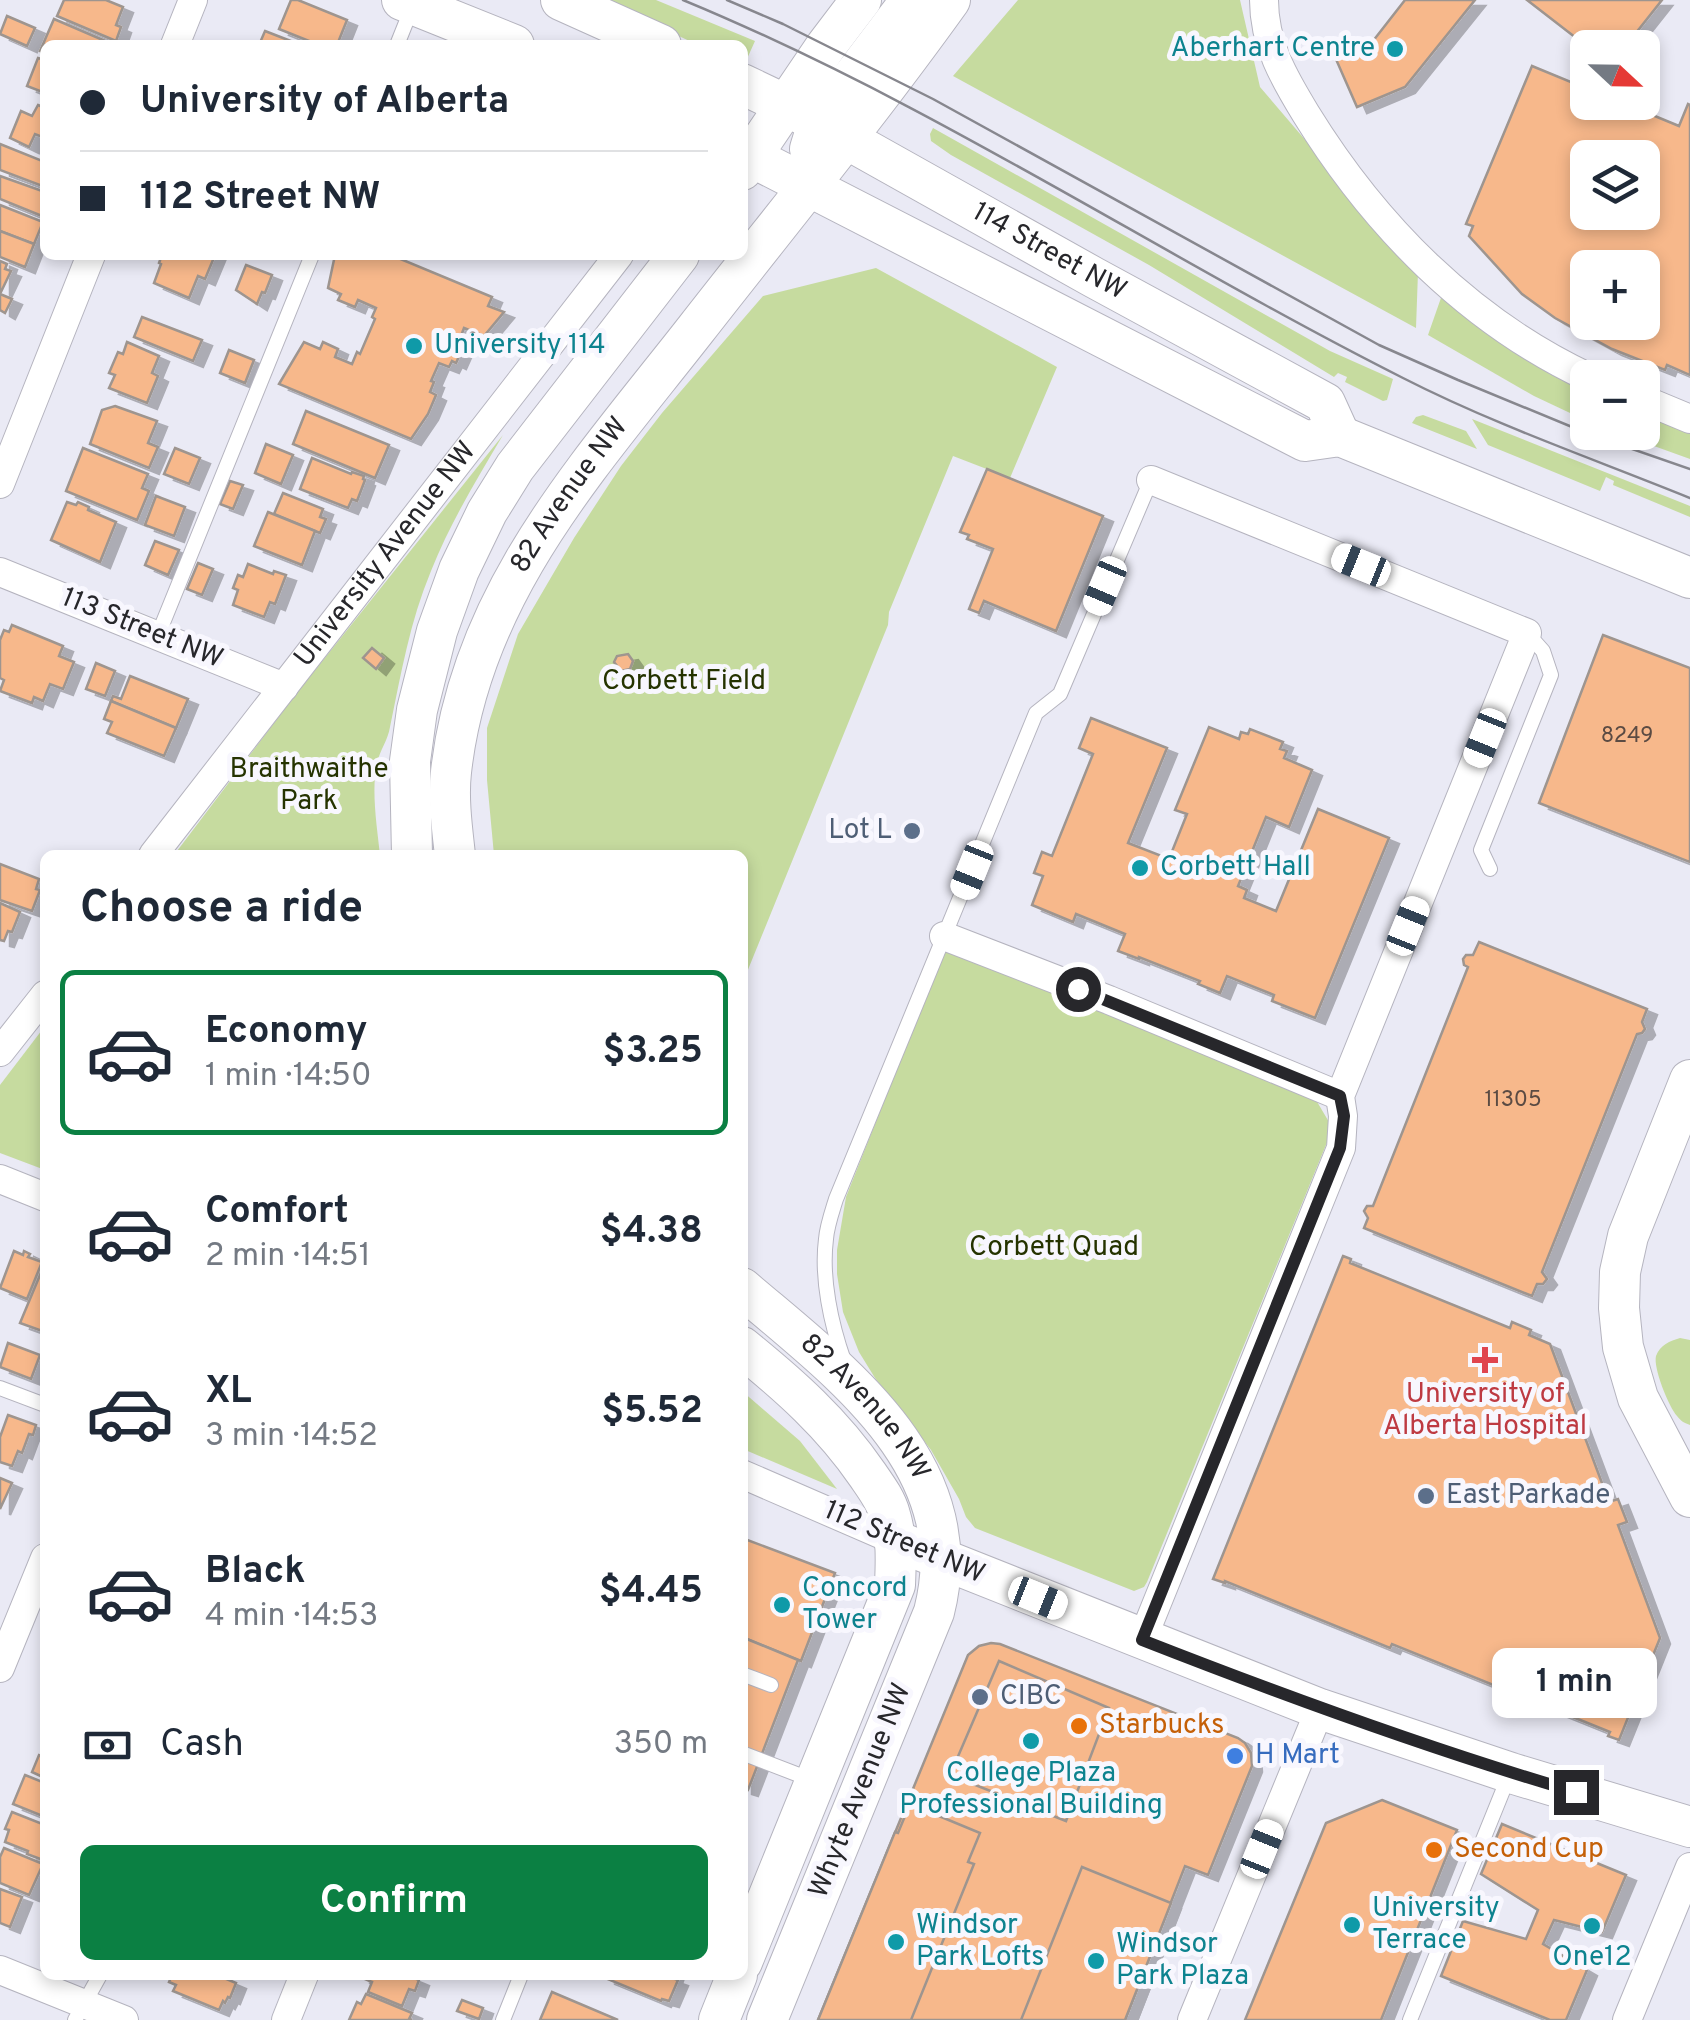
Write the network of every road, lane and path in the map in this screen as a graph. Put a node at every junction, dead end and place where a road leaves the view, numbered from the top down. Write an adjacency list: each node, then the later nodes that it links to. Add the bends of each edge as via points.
1 (193, 0): 8 (street)
2 (561, 0): 11 (main road)
3 (860, 0): 13 (main road)
4 (911, 0): 13 (main road)
5 (950, 0): 13 (main road, via 894,79)
6 (1264, 0): 21 (street, via 1280,72 1379,216 1464,298)
7 (408, 2): 9 (lane); 10 (main road)
8 (177, 40)
9 (398, 40)
10 (502, 40)
11 (651, 40)
12 (748, 87): 13 (main road, 114 Street NW)
13 (817, 122): 14 (main road); 16 (main road); 24 (main road, 114 Street NW, via 1325,403)
14 (748, 158)
15 (748, 161): 16 (main road, 114 Street NW)
16 (808, 187): 24 (main road, 114 Street NW, via 1305,441); 34 (main road, 82 Avenue NW, via 579,479 497,608 460,716 450,775)
17 (89, 260): 26 (street)
18 (310, 260): 30 (lane)
19 (615, 260): 31 (street, University Avenue NW)
20 (675, 260): 33 (main road, 82 Avenue NW, via 515,467 459,570 417,710 410,761)
21 (1570, 367)
22 (1660, 407): 23 (street)
23 (1690, 419)
24 (1340, 436): 28 (main road, 114 Street NW)
25 (1151, 480): 29 (street); 36 (lane, via 1060,694 1036,713)
26 (0, 484)
27 (0, 572): 30 (street, 113 Street NW)
28 (1690, 578)
29 (1527, 633): 35 (lane, via 1551,675 1482,850); 40 (street)
30 (158, 635): 31 (street, 113 Street NW)
31 (284, 687): 32 (street, University Avenue NW)
32 (158, 850)
33 (412, 850)
34 (454, 850)
35 (1490, 869)
36 (944, 936): 40 (street); 45 (lane, via 826,1238 834,1330)
37 (40, 1000): 38 (street)
38 (0, 1052)
39 (1690, 1080): 49 (main road, via 1628,1236 1619,1308 1638,1398)
40 (1340, 1096): 53 (street, via 1340,1148)
41 (0, 1179): 42 (street)
42 (40, 1195)
43 (748, 1293): 45 (main road, 82 Avenue NW)
44 (748, 1352): 50 (main road, 82 Avenue NW, via 851,1450 883,1498)
45 (852, 1383): 51 (main road, 82 Avenue NW, via 912,1456 930,1497)
46 (0, 1388): 47 (lane)
47 (40, 1403)
48 (748, 1476): 50 (street, 112 Street NW)
49 (1690, 1497)
50 (894, 1540): 51 (main road, 112 Street NW); 60 (main road, Whyte Avenue NW, via 895,1585)
51 (940, 1558): 53 (main road, 112 Street NW); 74 (main road, Whyte Avenue NW, via 934,1612)
52 (40, 1570): 54 (street)
53 (1142, 1640): 57 (main road, 112 Street NW)
54 (0, 1668)
55 (748, 1676): 56 (lane)
56 (771, 1685)
57 (1320, 1709): 59 (main road, 112 Street NW); 75 (street)
58 (748, 1755): 60 (lane)
59 (1510, 1772): 61 (main road, 112 Street NW); 76 (lane)
60 (816, 1782): 63 (main road, Whyte Avenue NW)
61 (1690, 1827)
62 (1690, 1867): 77 (street)
63 (748, 1947)
64 (0, 1970): 69 (street)
65 (97, 1980): 69 (lane)
66 (302, 1980): 71 (street)
67 (519, 1980): 72 (lane)
68 (735, 1980): 73 (main road)
69 (79, 2012): 70 (street)
70 (124, 2020)
71 (286, 2020)
72 (502, 2020)
73 (719, 2020)
74 (767, 2020)
75 (1192, 2020)
76 (1410, 2020)
77 (1627, 2020)

